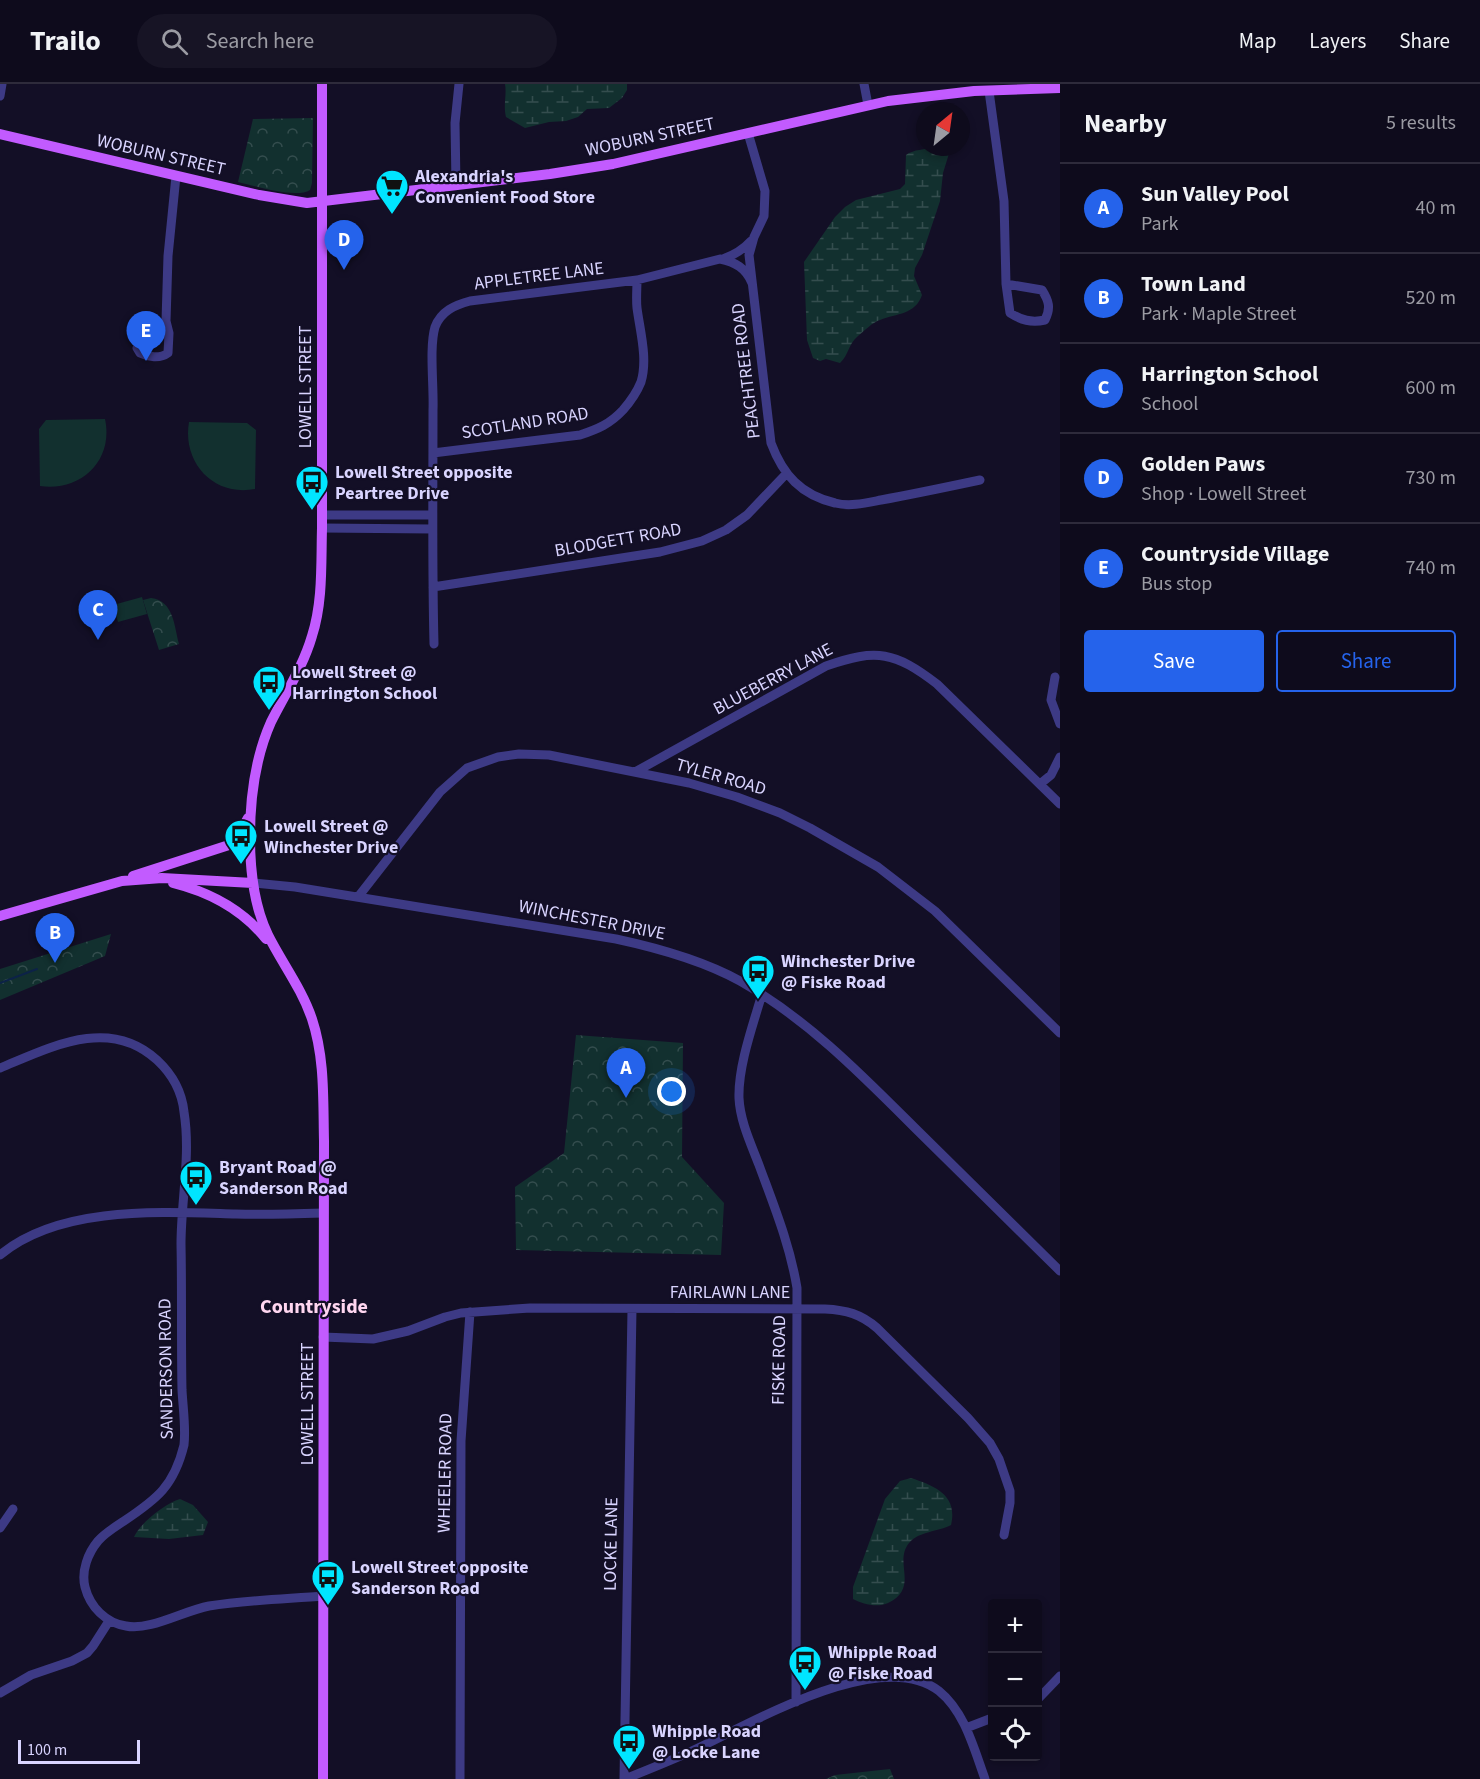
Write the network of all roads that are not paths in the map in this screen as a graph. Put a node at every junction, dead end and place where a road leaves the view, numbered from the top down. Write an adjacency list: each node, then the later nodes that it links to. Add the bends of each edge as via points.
1 (2, 84): 7 (street)
2 (322, 84): 13 (main road, LOWELL STREET)
3 (459, 84): 12 (street)
4 (864, 84): 8 (street)
5 (1060, 88): 6 (main road, WOBURN STREET)
6 (989, 91): 8 (main road, WOBURN STREET); 18 (street, via 1004,201)
7 (0, 96)
8 (868, 105): 9 (main road, WOBURN STREET)
9 (748, 133): 12 (main road, WOBURN STREET, via 613,164); 14 (street, PEACHTREE ROAD, via 765,191 764,216)
10 (0, 134): 11 (main road, WOBURN STREET)
11 (176, 176): 13 (main road, WOBURN STREET, via 292,202); 19 (street)
12 (456, 185): 13 (main road, WOBURN STREET)
13 (321, 202): 23 (main road, LOWELL STREET)
14 (754, 237): 15 (street, APPLETREE LANE, via 746,247); 17 (street, PEACHTREE ROAD, via 749,255)
15 (720, 260): 16 (street, APPLETREE LANE); 17 (street, via 740,266)
16 (637, 280): 20 (street, SCOTLAND ROAD, via 643,371 630,401 612,421 580,435); 20 (street, APPLETREE LANE, via 470,301 450,308 440,317 433,341)
17 (752, 283): 21 (street, PEACHTREE ROAD, via 771,444)
18 (1006, 284): 18 (street, via 1010,313 1019,319 1045,320 1050,310 1042,290)
19 (166, 321)
20 (433, 453): 24 (street, APPLETREE LANE)
21 (786, 474): 22 (street, PEACHTREE ROAD, via 799,486 837,504 869,502); 27 (street, BLODGETT ROAD, via 747,515 702,541 660,552)
22 (980, 480)
23 (322, 515): 24 (street); 25 (main road, LOWELL STREET)
24 (432, 516): 26 (street, APPLETREE LANE)
25 (322, 528): 26 (street); 35 (main road, LOWELL STREET, via 320,594 314,631 303,663 265,738 255,772)
26 (432, 529): 27 (street, APPLETREE LANE)
27 (433, 586): 28 (street, APPLETREE LANE)
28 (434, 644)
29 (1055, 677): 30 (street, via 1051,700)
30 (1060, 724)
31 (1060, 757): 33 (street, via 1052,775)
32 (635, 772): 33 (street, BLUEBERRY LANE, via 826,666 849,657 878,654 916,668 937,684); 39 (street, TYLER ROAD, via 529,754 498,757 467,768 440,792); 43 (street, TYLER ROAD, via 737,797 780,813 841,845 935,911)
33 (1040, 784): 34 (street, BLUEBERRY LANE)
34 (1060, 804)
35 (250, 814): 37 (main road, via 229,845); 38 (main road, LOWELL STREET)
36 (143, 878): 37 (main road); 38 (main road); 41 (main road, via 190,888 231,906 261,932)
37 (122, 880): 40 (main road)
38 (253, 883): 39 (street, WINCHESTER DRIVE); 41 (main road, LOWELL STREET, via 266,930)
39 (358, 897): 42 (street, WINCHESTER DRIVE, via 662,949)
40 (0, 916)
41 (289, 972): 46 (main road, LOWELL STREET, via 310,1014 321,1061)
42 (762, 994): 48 (street, WINCHESTER DRIVE, via 807,1026 857,1070); 49 (street, FISKE ROAD, via 745,1056 739,1100 792,1260)
43 (1060, 1033)
44 (0, 1068): 45 (street, SANDERSON ROAD, via 71,1041 95,1037 125,1040 154,1057 170,1074 184,1110 186,1147)
45 (181, 1211): 46 (street, via 238,1215); 47 (street, via 89,1217 26,1238); 57 (street, SANDERSON ROAD, via 184,1445 174,1476 160,1495 104,1535 90,1553 85,1567 86,1589 96,1610)
46 (323, 1213): 52 (main road, LOWELL STREET)
47 (0, 1255)
48 (1060, 1270)
49 (797, 1308): 50 (street, FAIRLAWN LANE); 55 (street, FAIRLAWN LANE, via 839,1310 863,1317 977,1427 995,1452 1010,1488); 61 (street, FISKE ROAD)
50 (632, 1309): 51 (street, FAIRLAWN LANE); 66 (street, LOCKE LANE)
51 (470, 1312): 52 (street, FAIRLAWN LANE, via 373,1339); 65 (street, WHEELER ROAD, via 461,1441)
52 (323, 1337): 56 (main road, LOWELL STREET)
53 (13, 1509): 54 (street)
54 (0, 1528)
55 (1004, 1535)
56 (324, 1596): 57 (street, via 210,1606 140,1627); 64 (main road, LOWELL STREET)
57 (109, 1621): 59 (street, via 87,1653 31,1675)
58 (1060, 1676): 60 (street)
59 (0, 1693)
60 (1042, 1695)
61 (796, 1702): 63 (street, via 857,1681 912,1680 942,1694); 66 (street)
62 (988, 1720): 63 (street)
63 (966, 1728): 67 (street)
64 (324, 1779)
65 (460, 1779)
66 (624, 1779)
67 (985, 1779)

